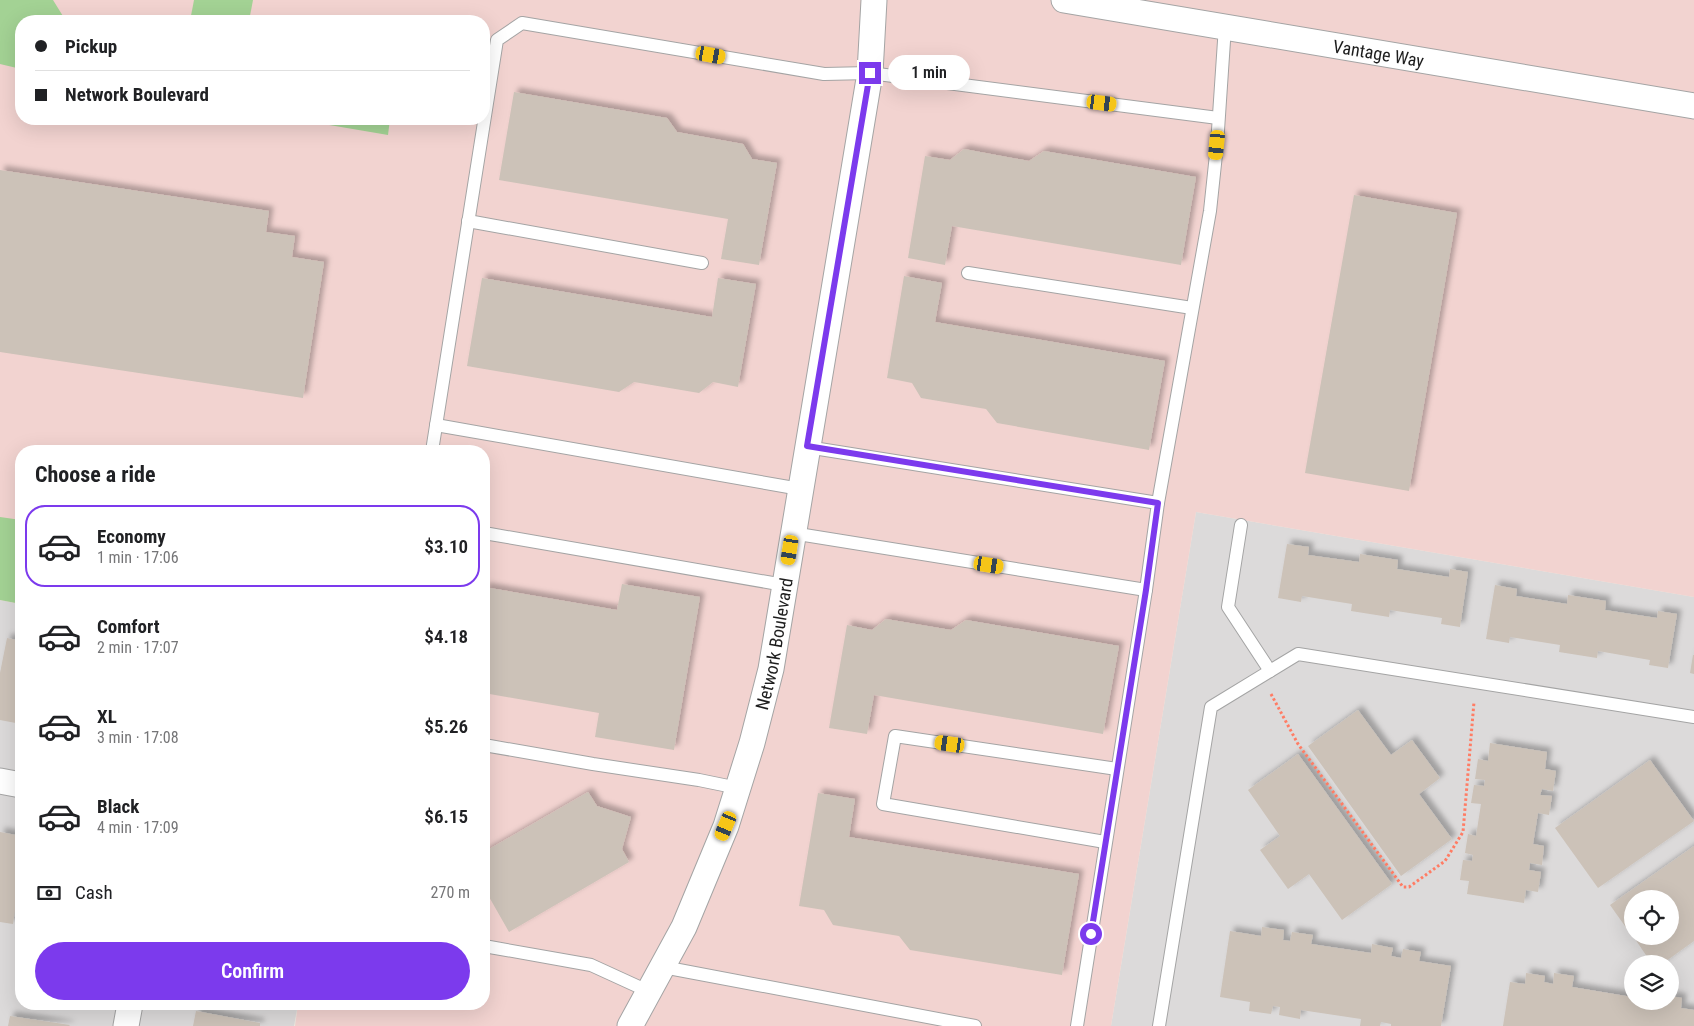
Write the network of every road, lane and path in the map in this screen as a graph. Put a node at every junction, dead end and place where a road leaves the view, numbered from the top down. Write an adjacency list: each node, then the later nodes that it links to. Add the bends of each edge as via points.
1 (874, 0): 5 (street, Network Boulevard)
2 (1064, 0): 3 (street, Vantage Way)
3 (1160, 8): 4 (street, Vantage Way)
4 (1225, 26): 7 (street, Vantage Way); 8 (lane)
5 (870, 73): 6 (lane, via 824,74 522,23 497,40); 8 (lane); 16 (street, Network Boulevard)
6 (490, 84)
7 (1694, 106)
8 (1218, 118): 13 (lane, via 1210,211)
9 (483, 125): 10 (lane)
10 (468, 221): 11 (lane); 14 (lane)
11 (702, 263)
12 (968, 273): 13 (lane)
13 (1192, 308): 18 (lane)
14 (436, 425): 15 (lane); 17 (lane)
15 (433, 445)
16 (807, 446): 17 (street, Network Boulevard); 18 (lane)
17 (800, 490): 20 (street, Network Boulevard)
18 (1158, 503): 23 (lane)
19 (1241, 525): 24 (lane, via 1228,607)
20 (792, 533): 22 (street, Network Boulevard); 23 (lane)
21 (490, 534): 22 (lane)
22 (784, 585): 31 (street, Network Boulevard, via 770,669)
23 (1146, 590): 28 (lane)
24 (1265, 674): 25 (lane, via 1298,654); 25 (path, via 1298,744 1403,887 1445,861 1463,832); 41 (lane, via 1211,706)
25 (1476, 682): 26 (lane)
26 (1694, 717)
27 (490, 746): 31 (lane)
28 (1117, 769): 32 (lane); 32 (lane, via 895,736 883,804)
29 (0, 782): 30 (street)
30 (15, 784)
31 (738, 788): 34 (street, Network Boulevard, via 719,845)
32 (1105, 842): 40 (lane)
33 (490, 947): 35 (lane, via 591,965)
34 (663, 967): 35 (street, Network Boulevard); 39 (lane)
35 (650, 992): 38 (street, Network Boulevard)
36 (129, 1010): 37 (street)
37 (126, 1026)
38 (630, 1026)
39 (975, 1026)
40 (1077, 1026)
41 (1158, 1026)

